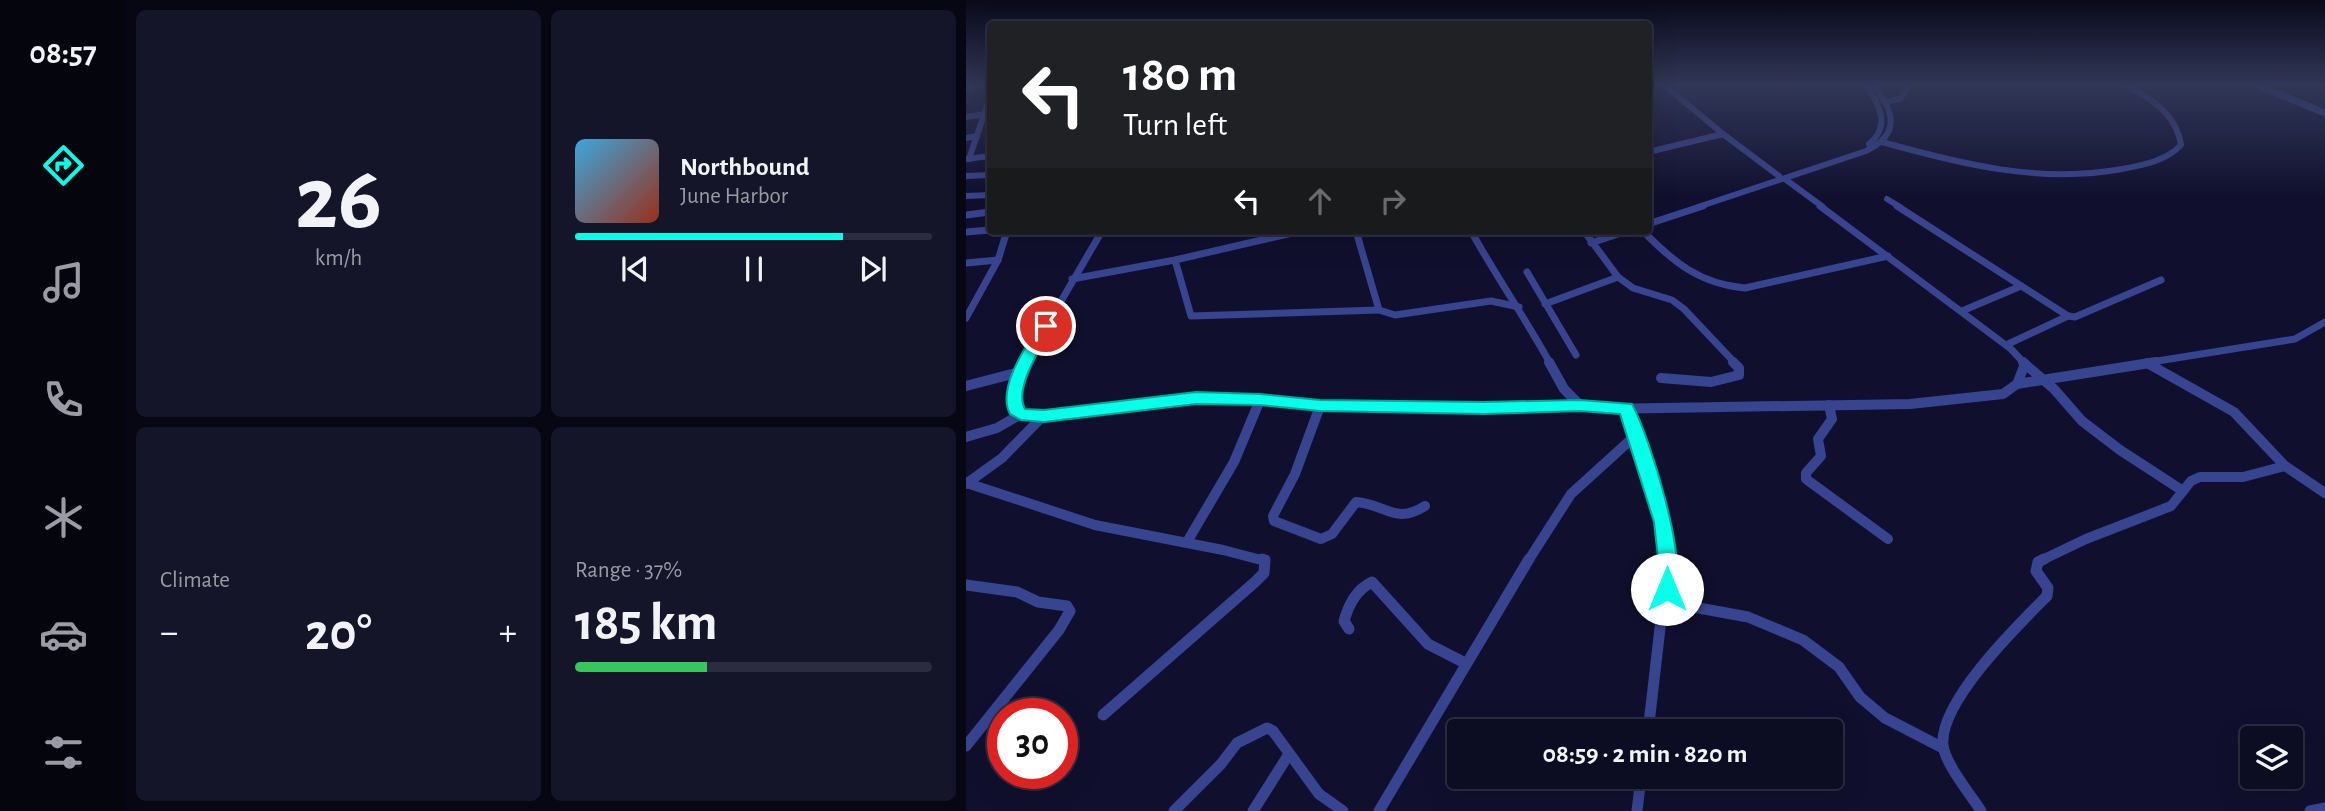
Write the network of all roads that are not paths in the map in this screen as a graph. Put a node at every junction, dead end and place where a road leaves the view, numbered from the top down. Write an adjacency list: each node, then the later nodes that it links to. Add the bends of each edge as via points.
1 (982, 122): 7 (street)
2 (1707, 122): 8 (street)
3 (1884, 122): 15 (street, via 1869,144)
4 (1889, 122): 11 (street, via 1891,131)
5 (2175, 122): 11 (street, via 2181,145 2167,156 2104,174 2043,176 1984,169)
6 (987, 124): 7 (street)
7 (981, 125): 9 (street)
8 (1723, 134): 12 (street); 18 (street)
9 (977, 136): 10 (street); 14 (street)
10 (966, 138)
11 (1882, 142): 15 (street)
12 (1652, 151)
13 (987, 156): 14 (street)
14 (968, 159)
15 (1830, 162): 18 (street)
16 (987, 175): 17 (street)
17 (966, 176)
18 (1782, 178): 22 (street); 36 (street)
19 (987, 195): 20 (street)
20 (966, 196)
21 (1887, 199): 44 (street)
22 (1691, 207): 25 (street); 26 (street)
23 (987, 212): 24 (street)
24 (966, 215)
25 (1652, 218)
26 (1652, 222)
27 (987, 230): 28 (street)
28 (966, 232)
29 (1006, 235): 37 (street)
30 (1100, 235): 42 (street)
31 (1269, 235): 38 (street)
32 (1357, 235): 47 (street)
33 (1473, 235): 46 (street)
34 (1647, 235): 36 (street, via 1675,262 1712,285 1724,287 1745,288)
35 (1587, 237): 41 (street)
36 (1888, 256): 48 (street)
37 (998, 260): 39 (street); 50 (street)
38 (1175, 260): 42 (street); 47 (street, via 1191,316)
39 (966, 263)
40 (1527, 272): 45 (street)
41 (1618, 277): 45 (street); 57 (street, via 1684,309 1739,368 1733,379)
42 (1072, 279): 56 (street)
43 (2161, 280): 49 (street)
44 (2021, 286): 48 (street); 49 (street)
45 (1545, 304): 53 (street)
46 (1519, 307): 47 (street, via 1491,301 1395,315); 62 (street, via 1564,389)
47 (1379, 310)
48 (1962, 311): 52 (street)
49 (2068, 316): 52 (street)
50 (966, 318)
51 (2325, 321): 54 (street, via 2295,339)
52 (2006, 345): 55 (street)
53 (1576, 355)
54 (2146, 362): 58 (street); 70 (street, via 2234,412)
55 (2025, 364): 58 (street); 59 (street)
56 (1020, 373): 60 (street); 66 (street, via 1013,402)
57 (1661, 378)
58 (2042, 379): 59 (street); 72 (street, via 2082,421)
59 (2017, 384): 63 (street, via 2003,394 1910,404)
60 (966, 387)
61 (1260, 400): 64 (street); 67 (street, via 1196,398); 76 (street, via 1234,463)
62 (1580, 405): 64 (street); 65 (street)
63 (1829, 405): 65 (street); 75 (street, via 1832,419 1818,439 1821,456 1806,479)
64 (1320, 406): 74 (street, via 1274,521 1321,539 1332,534 1359,501 1401,517)
65 (1627, 408): 68 (street)
66 (1021, 414): 67 (street); 69 (street)
67 (1044, 416): 71 (street, via 1002,458)
68 (1636, 435): 78 (street, via 1663,522 1669,567); 80 (street, via 1565,502)
69 (966, 438)
70 (2285, 466): 72 (street, via 2242,477 2200,477); 73 (street)
71 (966, 484): 76 (street, via 994,489 1094,525)
72 (2183, 491): 84 (street, via 2171,506 2155,514 2038,562 2036,571 2048,587 2047,596 2005,637 1963,693 1943,730)
73 (2325, 492)
74 (1425, 506)
75 (1888, 539)
76 (1187, 542): 81 (street, via 1265,560 1264,573)
77 (966, 585): 83 (street, via 1017,592 1070,611)
78 (1666, 602): 82 (street); 84 (street, via 1748,617 1803,640 1839,667 1860,697 1885,718)
79 (1349, 629): 80 (street, via 1346,614 1364,585 1372,582 1428,644)
80 (1465, 663): 91 (street)
81 (1103, 715)
82 (1650, 719)
83 (966, 746)
84 (1943, 748): 93 (street)
85 (1289, 754): 88 (street, via 1267,728 1249,735); 89 (street); 90 (street, via 1319,794)
86 (1640, 789): 92 (street)
87 (2325, 808): 94 (street)
88 (1174, 811)
89 (1253, 811)
90 (1343, 811)
91 (1379, 811)
92 (1637, 811)
93 (1981, 811)
94 (2310, 811)

